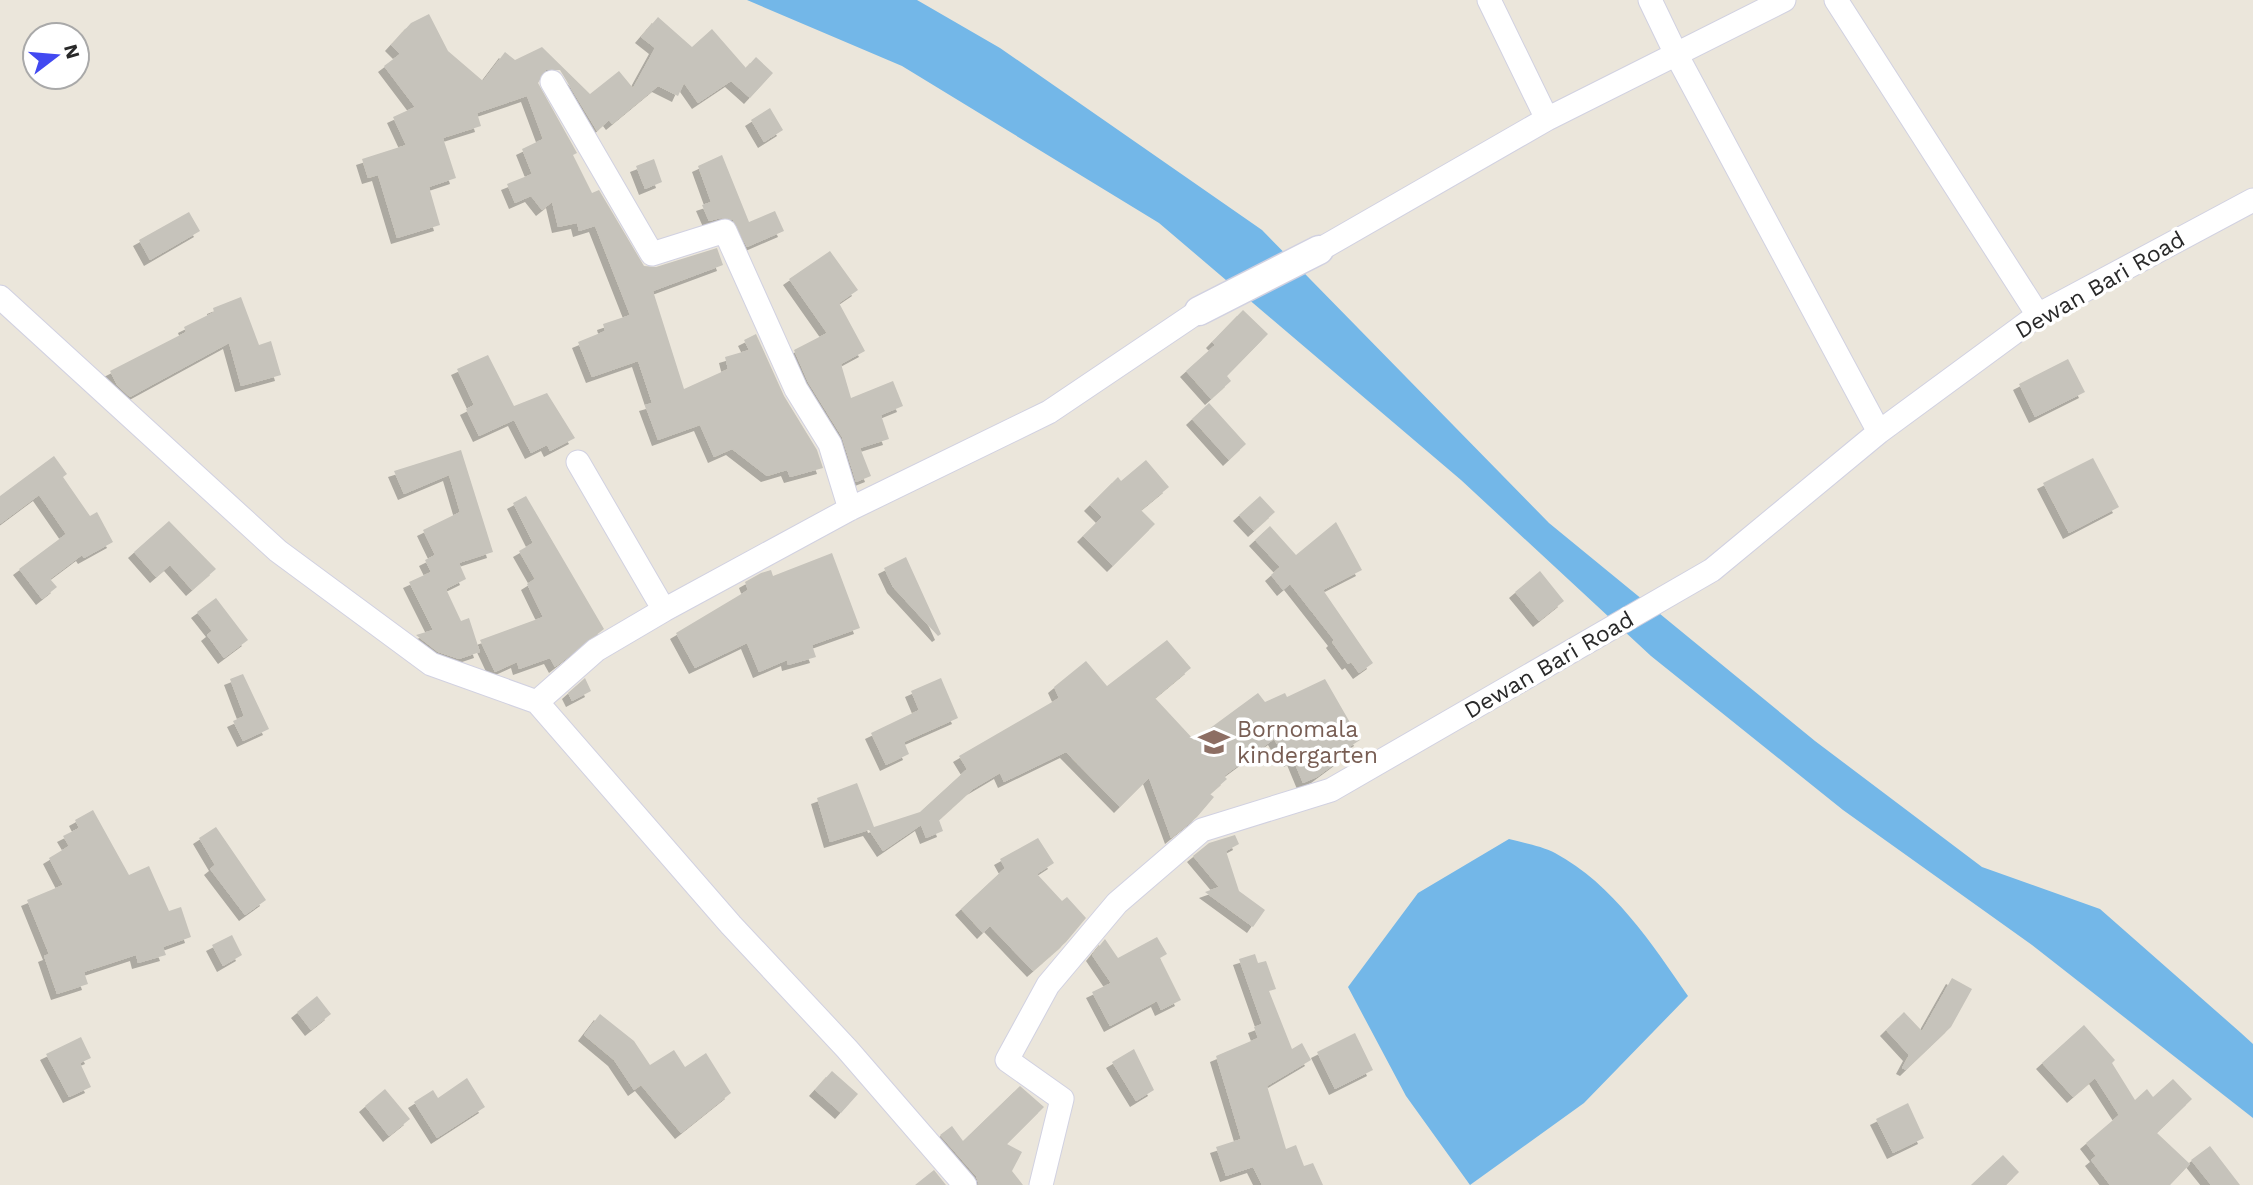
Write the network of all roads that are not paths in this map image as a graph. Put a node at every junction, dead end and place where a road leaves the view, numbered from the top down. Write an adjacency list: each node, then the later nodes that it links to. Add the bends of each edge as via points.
1 (1489, 0): 7 (street)
2 (1650, 0): 5 (street)
3 (1784, 0): 5 (street)
4 (1836, 0): 12 (street)
5 (1676, 54): 7 (street); 13 (street)
6 (552, 82): 15 (street, via 652,254 725,231 796,389 830,444)
7 (1546, 119): 9 (street)
8 (2253, 200): 12 (street, Dewan Bari Road)
9 (1319, 250): 11 (street)
10 (0, 297): 17 (street, via 278,551 431,664)
11 (1199, 311): 15 (street, via 1049,412)
12 (2038, 315): 13 (street, Dewan Bari Road)
13 (1879, 432): 19 (street, Dewan Bari Road, via 1712,570 1331,790 1202,830 1116,903 1048,985 1007,1060 1062,1099)
14 (578, 462): 16 (street)
15 (850, 509): 16 (street)
16 (664, 610): 17 (street, via 596,650)
17 (537, 702): 18 (street)
18 (965, 1185)
19 (1041, 1185)

